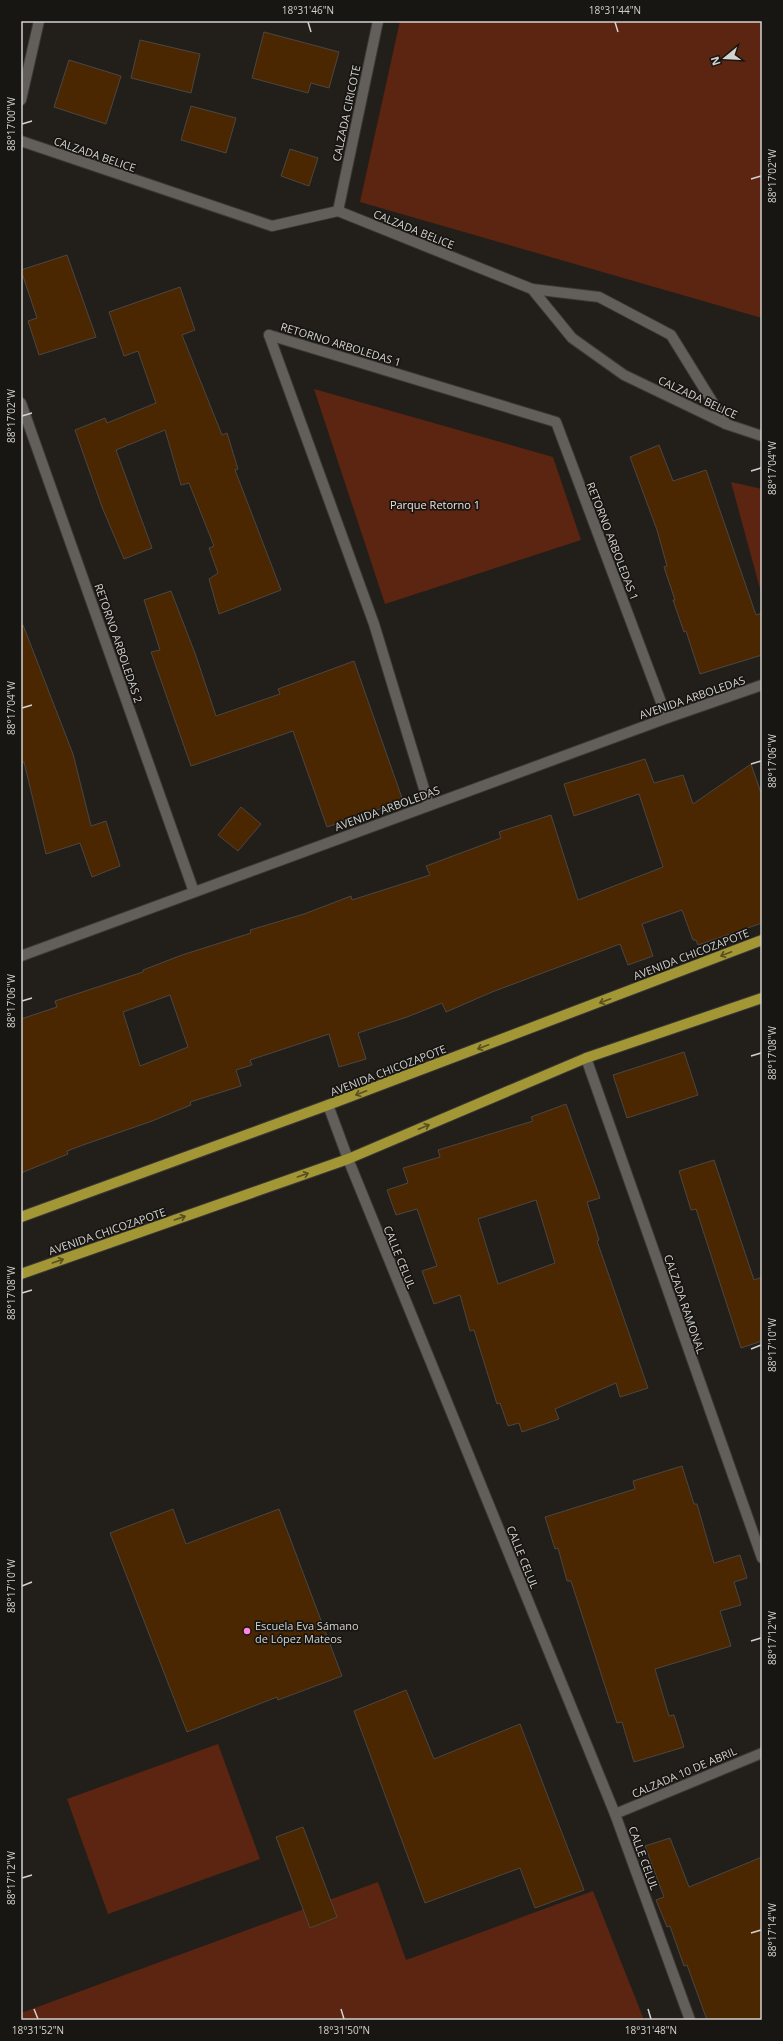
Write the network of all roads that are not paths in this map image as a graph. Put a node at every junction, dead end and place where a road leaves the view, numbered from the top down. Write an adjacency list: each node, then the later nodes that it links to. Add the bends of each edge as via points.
1 (39, 21): 3 (street)
2 (378, 21): 5 (street, CALZADA CIRICOTE)
3 (21, 100)
4 (21, 141): 5 (street, CALZADA BELICE, via 272,226)
5 (338, 211): 6 (street, CALZADA BELICE)
6 (532, 289): 8 (street, CALZADA BELICE, via 572,338 624,375); 8 (street, via 599,297 671,335)
7 (21, 403): 13 (street, RETORNO ARBOLEDAS 2)
8 (726, 424): 9 (street, CALZADA BELICE)
9 (762, 436)
10 (762, 685): 11 (street, AVENIDA ARBOLEDAS)
11 (667, 718): 12 (street, AVENIDA ARBOLEDAS); 12 (street, RETORNO ARBOLEDAS 1, via 556,422 269,335 374,624)
12 (430, 805): 13 (street, AVENIDA ARBOLEDAS)
13 (194, 892): 15 (street, AVENIDA ARBOLEDAS)
14 (762, 940): 18 (main road, AVENIDA CHICOZAPOTE, one-way to 18)
15 (21, 956)
16 (762, 998): 17 (main road, AVENIDA CHICOZAPOTE)
17 (586, 1058): 19 (main road, AVENIDA CHICOZAPOTE, one-way to 17); 22 (street, CALZADA RAMONAL)
18 (328, 1105): 19 (street, CALLE CELUL); 20 (main road, AVENIDA CHICOZAPOTE)
19 (348, 1159): 21 (main road, AVENIDA CHICOZAPOTE, one-way to 19); 24 (street, CALLE CELUL)
20 (21, 1217)
21 (21, 1274)
22 (762, 1558)
23 (762, 1753): 24 (street, CALZADA 10 DE ABRIL)
24 (615, 1814): 25 (street, CALLE CELUL)
25 (690, 2020)

